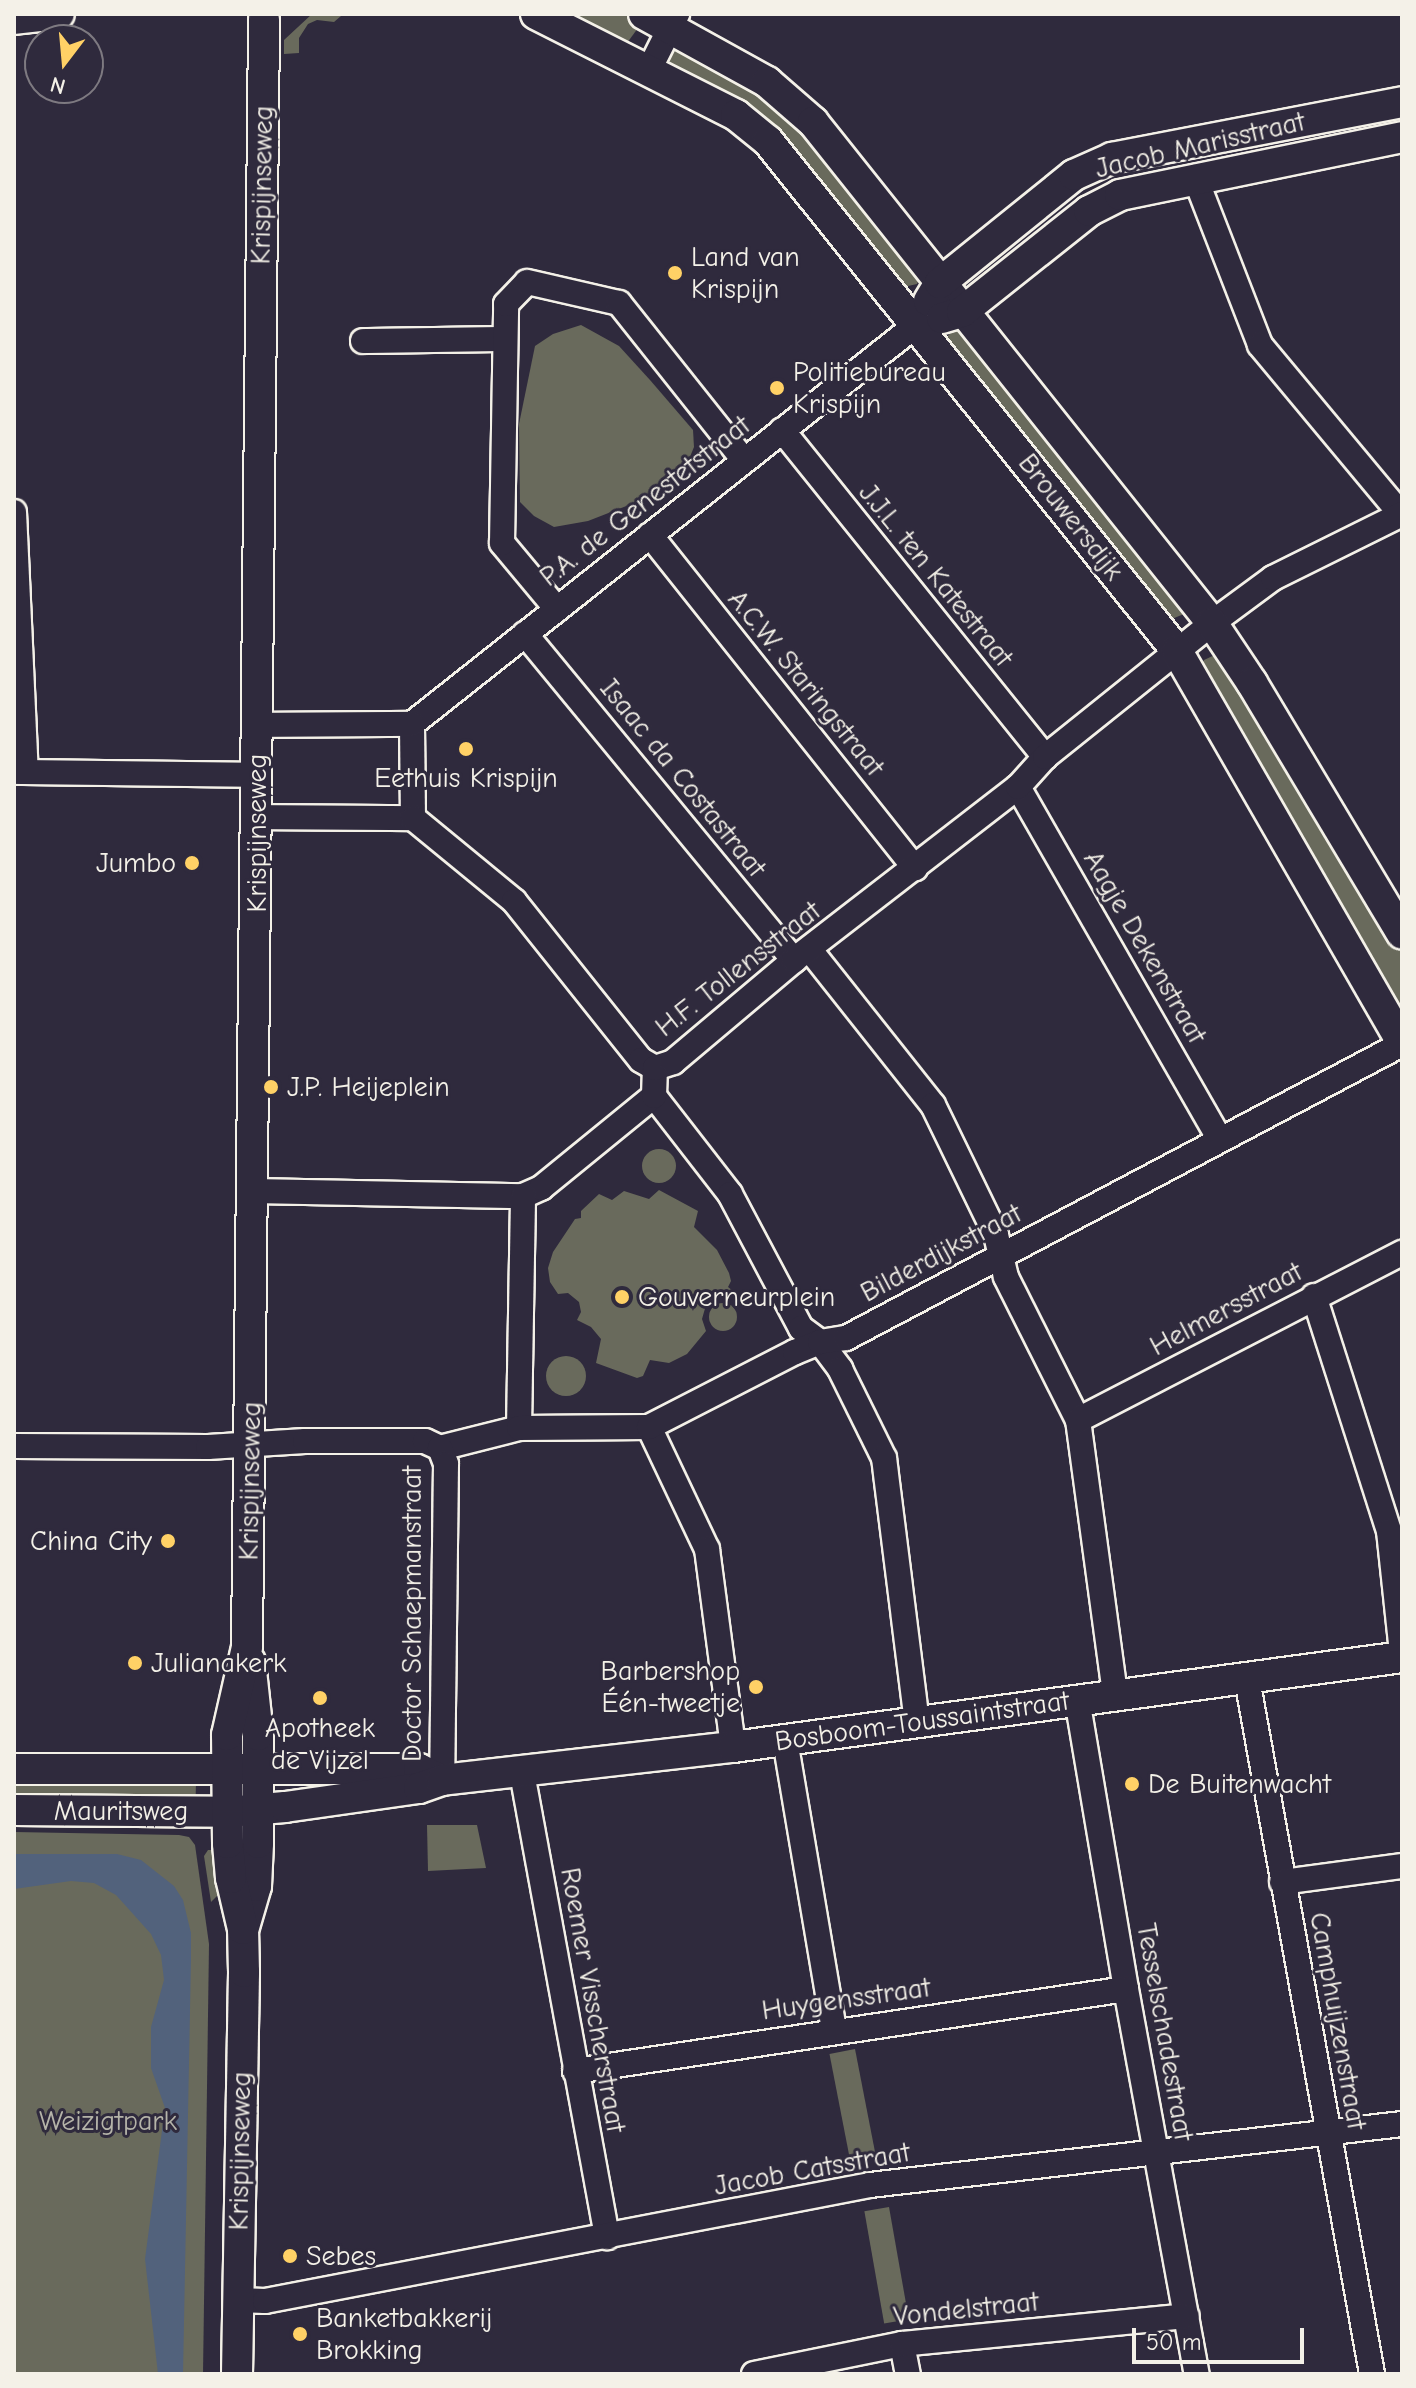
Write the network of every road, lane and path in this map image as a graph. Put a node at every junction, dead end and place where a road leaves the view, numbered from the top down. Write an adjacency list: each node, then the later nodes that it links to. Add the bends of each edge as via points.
1 (59, 14): 5 (street)
2 (536, 14): 6 (street, Brouwersdijk)
3 (263, 16): 25 (street, Krispijnseweg)
4 (664, 18): 6 (street, Brouwersdijk); 10 (street, Brouwersdijk, via 767,82 813,122)
5 (14, 19)
6 (649, 70): 12 (street, Brouwersdijk, via 736,115 768,141)
7 (1402, 102): 10 (street, Jacob Marisstraat, via 1112,158 1074,175)
8 (1402, 137): 9 (street, Jacob Marisstraat)
9 (1195, 177): 11 (street, Jacob Marisstraat, via 1120,195 1089,211); 18 (street, via 1260,345)
10 (940, 283): 11 (street, Brouwersdijk); 12 (street)
11 (962, 312): 12 (street); 21 (street, Brouwersdijk)
12 (916, 325): 15 (street, P.A. de Genestetstraat); 23 (street, Brouwersdijk)
13 (505, 339): 14 (street); 16 (street, via 506,304 527,282 619,303); 20 (street, via 502,543)
14 (363, 341)
15 (782, 430): 16 (street, P.A. de Genestetstraat); 26 (street, J.J.L. ten Katestraat)
16 (744, 460): 19 (street, P.A. de Genestetstraat)
17 (14, 512): 27 (street)
18 (1401, 514): 21 (street, H.F. Tollensstraat, via 1273,578)
19 (650, 535): 20 (street, P.A. de Genestetstraat); 32 (street, A.C.W. Staringstraat)
20 (557, 609): 22 (street, P.A. de Genestetstraat)
21 (1212, 623): 23 (street, H.F. Tollensstraat); 33 (street, Brouwersdijk)
22 (525, 634): 24 (street, P.A. de Genestetstraat); 35 (street, Isaac da Costastraat)
23 (1177, 651): 26 (street, H.F. Tollensstraat); 36 (street, Brouwersdijk)
24 (412, 724): 25 (street); 31 (street)
25 (257, 725): 28 (street, Krispijnseweg)
26 (1045, 757): 29 (street, H.F. Tollensstraat)
27 (20, 772): 28 (street)
28 (257, 775): 30 (street, Krispijnseweg)
29 (1018, 787): 32 (street, H.F. Tollensstraat); 39 (street, Aagje Dekenstraat)
30 (257, 817): 31 (street); 40 (street, Krispijnseweg)
31 (413, 818): 37 (street, via 514,901 641,1060)
32 (915, 868): 35 (street, H.F. Tollensstraat)
33 (1394, 900): 34 (street, Brouwersdijk)
34 (1402, 934)
35 (802, 955): 37 (street, H.F. Tollensstraat, via 673,1062); 43 (street, Isaac da Costastraat, via 933,1105)
36 (1402, 1043): 39 (street, Bilderdijkstraat)
37 (655, 1068): 38 (street, H.F. Tollensstraat)
38 (654, 1096): 41 (street, via 541,1188); 45 (street, via 730,1194 801,1328)
39 (1219, 1138): 43 (street, Bilderdijkstraat)
40 (253, 1191): 41 (street); 49 (street, Krispijnseweg)
41 (523, 1196): 48 (street)
42 (1402, 1253): 44 (street, Helmersstraat)
43 (1001, 1254): 45 (street, Bilderdijkstraat, via 846,1338); 46 (street, Isaac da Costastraat, via 1006,1277)
44 (1314, 1296): 46 (street, Helmersstraat); 53 (street, via 1389,1531)
45 (820, 1342): 47 (street, Bilderdijkstraat); 57 (street, via 840,1369 884,1458)
46 (1078, 1420): 55 (street, Isaac da Costastraat)
47 (649, 1427): 48 (street, Bilderdijkstraat); 59 (street, via 707,1549)
48 (519, 1428): 51 (street, Bilderdijkstraat)
49 (250, 1444): 50 (street, Bilderdijkstraat); 51 (street, Bilderdijkstraat, via 425,1441); 52 (street, Krispijnseweg)
50 (14, 1446)
51 (440, 1448): 64 (street, Doctor Schaepmanstraat, via 446,1464)
52 (247, 1647): 60 (street, Krispijnseweg, via 228,1727); 61 (street, Krispijnseweg, via 256,1688)
53 (1402, 1655): 54 (street, Bosboom-Toussaintstraat)
54 (1247, 1679): 55 (street, Bosboom-Toussaintstraat); 69 (street, Camphuijzenstraat)
55 (1115, 1694): 56 (street, Bosboom-Toussaintstraat)
56 (1077, 1699): 57 (street, Bosboom-Toussaintstraat); 71 (street, Tesselschadestraat)
57 (917, 1722): 58 (street, Bosboom-Toussaintstraat)
58 (785, 1740): 59 (street, Bosboom-Toussaintstraat); 72 (street)
59 (733, 1747): 63 (street, Bosboom-Toussaintstraat)
60 (228, 1768): 61 (street, Bosboom-Toussaintstraat); 62 (street, Mauritsweg); 67 (street, Krispijnseweg)
61 (258, 1768): 64 (street, Bosboom-Toussaintstraat, via 419,1769); 66 (street, Krispijnseweg)
62 (14, 1769)
63 (522, 1773): 64 (street, Bosboom-Toussaintstraat); 73 (street, Roemer Visscherstraat)
64 (442, 1780): 66 (street, Bosboom-Toussaintstraat, via 419,1788)
65 (14, 1810): 67 (street, Mauritsweg)
66 (258, 1810): 67 (street, Bosboom-Toussaintstraat); 70 (street, Krispijnseweg, via 256,1886)
67 (228, 1812): 70 (street, Krispijnseweg, via 231,1878)
68 (1402, 1866): 69 (street)
69 (1282, 1882): 75 (street, Camphuijzenstraat)
70 (243, 1929): 78 (street, Krispijnseweg)
71 (1126, 1989): 72 (street, Huygensstraat); 76 (street, Tesselschadestraat)
72 (834, 2030): 73 (street, Huygensstraat)
73 (575, 2071): 77 (street, Roemer Visscherstraat)
74 (1402, 2124): 75 (street, Jacob Catsstraat)
75 (1328, 2134): 76 (street, Jacob Catsstraat); 85 (street, Camphuijzenstraat)
76 (1156, 2154): 77 (street, Jacob Catsstraat, via 870,2185); 79 (street, Tesselschadestraat)
77 (607, 2237): 78 (street, Jacob Catsstraat, via 265,2301)
78 (238, 2300): 81 (street, Krispijnseweg)
79 (1187, 2316): 80 (street, Vondelstraat); 84 (street, Tesselschadestraat)
80 (902, 2344): 82 (street, Vondelstraat); 83 (street)
81 (237, 2374)
82 (754, 2374)
83 (908, 2374)
84 (1197, 2374)
85 (1372, 2374)

